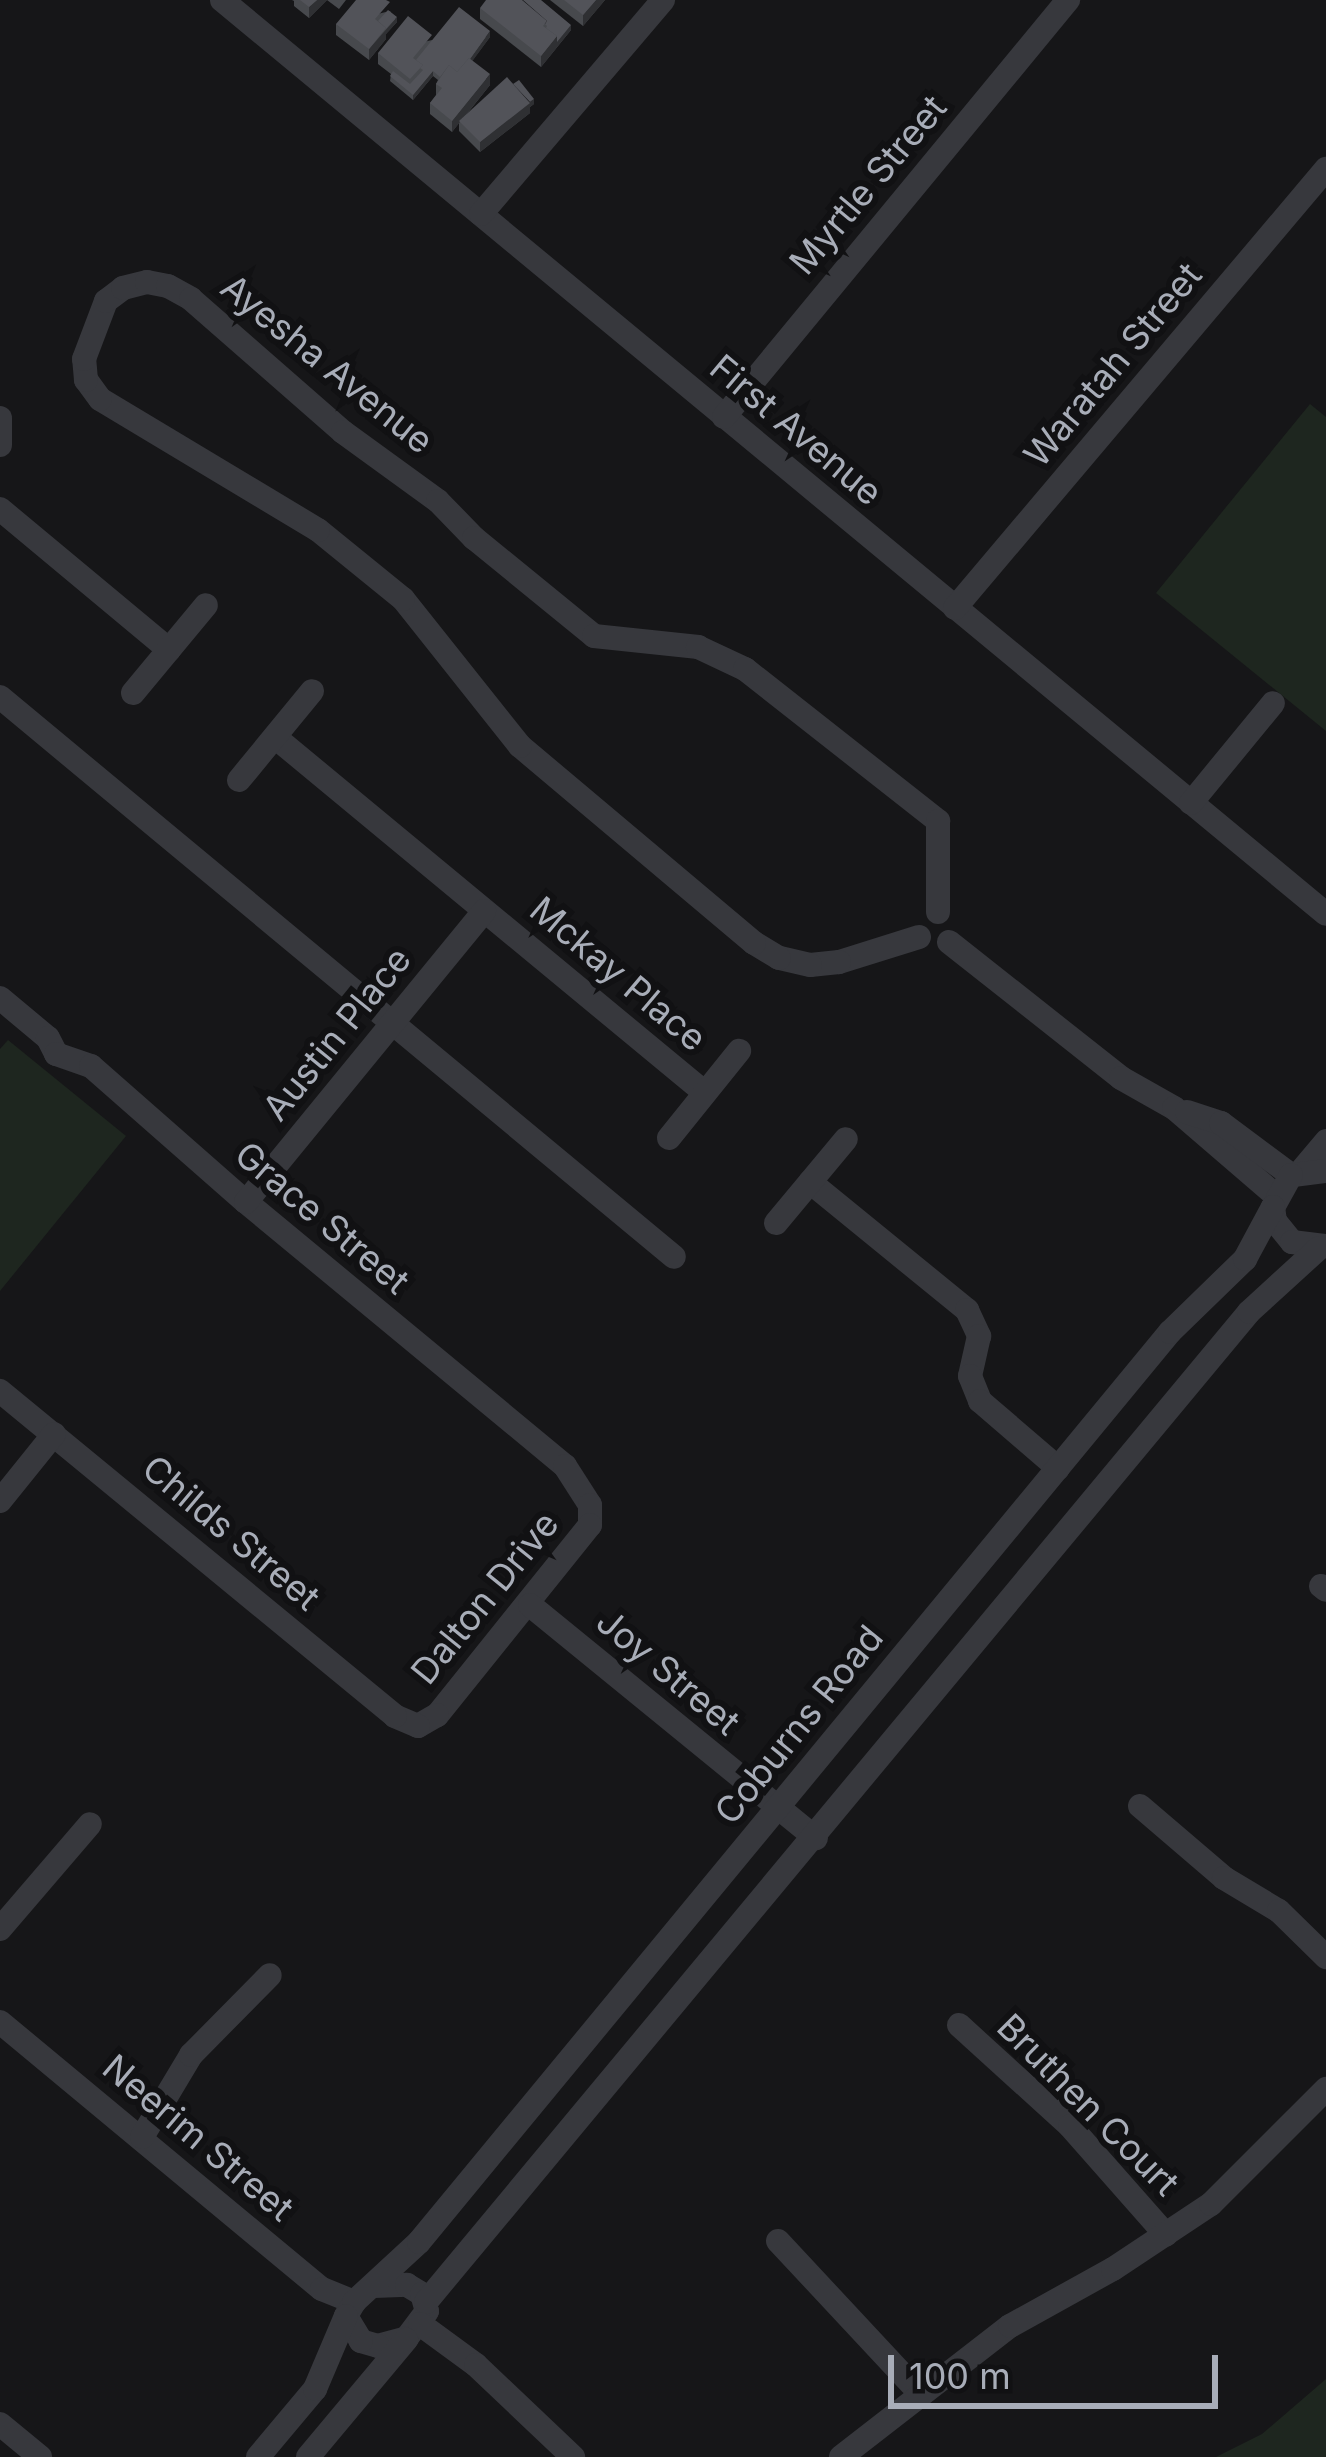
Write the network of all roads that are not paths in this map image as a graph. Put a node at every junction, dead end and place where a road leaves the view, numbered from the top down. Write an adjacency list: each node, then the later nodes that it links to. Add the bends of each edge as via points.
1 (222, 0): 5 (street, First Avenue)
2 (663, 0): 5 (street)
3 (1068, 0): 6 (street, Myrtle Street)
4 (1326, 170): 11 (street, Waratah Street)
5 (481, 214): 6 (street, First Avenue)
6 (724, 417): 11 (street, First Avenue)
7 (0, 418): 8 (street)
8 (0, 445)
9 (0, 509): 12 (street)
10 (206, 605): 12 (street)
11 (955, 608): 19 (street, First Avenue)
12 (169, 650): 14 (street)
13 (312, 692): 17 (street)
14 (133, 693)
15 (0, 697): 26 (street)
16 (1273, 703): 19 (street)
17 (274, 737): 18 (street); 20 (street, Mckay Place)
18 (239, 780)
19 (1191, 802): 22 (street, First Avenue)
20 (484, 911): 26 (street, Austin Place); 28 (street, Mckay Place)
21 (938, 912): 23 (street, via 923,917); 23 (street, Ayesha Avenue, via 938,821 746,669 698,647 594,636 191,299 147,282 106,301 84,358 86,380 100,399 318,530 403,599 520,746 754,943 809,965); 24 (street, Ayesha Avenue, via 951,921)
22 (1326, 914)
23 (919, 937): 24 (street, Ayesha Avenue, via 933,948)
24 (949, 942): 33 (street, Ayesha Avenue, via 1121,1078 1221,1124)
25 (0, 998): 34 (street, Grace Street, via 56,1054 91,1066)
26 (391, 1024): 34 (street, Austin Place); 37 (street)
27 (739, 1051): 28 (street, Mckay Place)
28 (705, 1093): 29 (street, Mckay Place)
29 (669, 1138)
30 (846, 1138): 32 (street)
31 (1326, 1141): 33 (street, Coburns Road)
32 (810, 1182): 35 (street); 40 (street, via 967,1310 979,1336 970,1376 980,1401)
33 (1293, 1184): 36 (street, Ayesha Avenue, via 1282,1233); 40 (street, Coburns Road, via 1245,1259 1170,1332)
34 (246, 1202): 42 (street, Grace Street, via 565,1466)
35 (776, 1222)
36 (1322, 1247): 48 (street, via 1249,1312)
37 (674, 1257)
38 (0, 1391): 39 (street, Childs Street)
39 (54, 1434): 41 (street); 44 (street, Childs Street, via 395,1716)
40 (1058, 1468): 46 (street, Coburns Road)
41 (0, 1501)
42 (590, 1505): 43 (street, Dalton Drive, via 590,1526)
43 (530, 1605): 44 (street, Dalton Drive, via 437,1715); 46 (street, Joy Street)
44 (418, 1726)
45 (1140, 1806): 50 (street, via 1224,1878 1279,1911)
46 (777, 1809): 48 (street, Joy Street); 58 (street, Coburns Road, via 419,2242)
47 (90, 1823): 49 (street)
48 (816, 1838): 59 (street, via 525,2189 490,2218)
49 (0, 1929)
50 (1326, 1957)
51 (270, 1975): 55 (street, via 191,2055)
52 (0, 2022): 55 (street, Neerim Street)
53 (959, 2025): 56 (street, Bruthen Court, via 1070,2126)
54 (1326, 2089): 56 (street, via 1210,2204)
55 (142, 2137): 58 (street, Neerim Street, via 322,2288)
56 (1166, 2235): 60 (street, via 1010,2326)
57 (778, 2241): 60 (street)
58 (358, 2301): 59 (street, via 407,2285); 59 (street, via 361,2341 378,2346); 63 (street, Coburns Road, via 315,2389)
59 (418, 2322): 64 (street); 65 (street)
60 (919, 2392): 66 (street)
61 (0, 2424): 62 (street)
62 (40, 2457)
63 (258, 2457)
64 (308, 2457)
65 (573, 2457)
66 (841, 2457)

